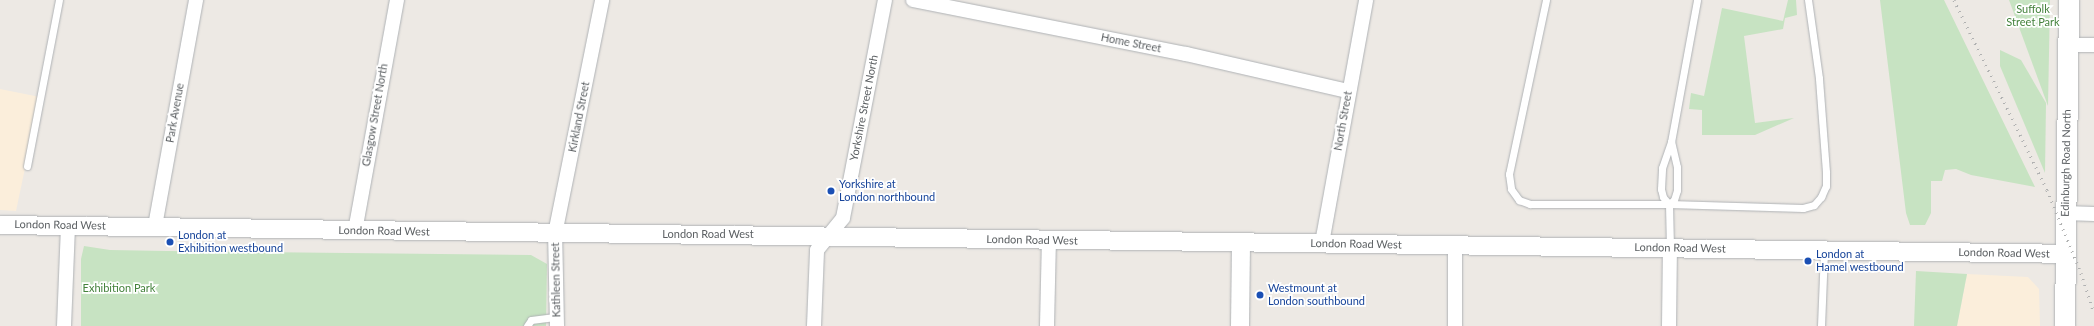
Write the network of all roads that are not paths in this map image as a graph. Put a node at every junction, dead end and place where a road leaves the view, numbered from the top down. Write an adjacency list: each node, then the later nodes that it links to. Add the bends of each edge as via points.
1 (59, 0): 16 (lane)
2 (196, 0): 22 (street, Park Avenue)
3 (397, 0): 23 (street, Glasgow Street North)
4 (602, 0): 24 (street, Kirkland Street)
5 (885, 0): 25 (street, Yorkshire Street North, via 843,218)
6 (914, 0): 14 (street, Home Street, via 1186,54)
7 (1366, 0): 14 (street, North Street)
8 (1546, 0): 17 (lane, via 1509,174 1514,195 1530,204)
9 (1697, 0): 15 (lane)
10 (1808, 0): 17 (lane, via 1818,76 1826,172 1826,186 1821,198 1814,205 1803,208)
11 (2069, 0): 12 (main road, Edinburgh Road North)
12 (2068, 45): 13 (street); 18 (main road, Edinburgh Road North)
13 (2094, 45)
14 (1348, 91): 27 (street, North Street)
15 (1671, 142): 17 (lane, via 1677,190 1674,200); 17 (lane, via 1662,168 1661,189)
16 (27, 166)
17 (1669, 204): 30 (lane)
18 (2065, 213): 19 (street); 32 (main road, Edinburgh Road North)
19 (2094, 214)
20 (0, 225): 21 (street, London Road West)
21 (68, 226): 22 (street, London Road West); 34 (street)
22 (155, 226): 23 (street, London Road West)
23 (355, 231): 24 (street, London Road West)
24 (555, 234): 25 (street, London Road West); 33 (street, Kathleen Street)
25 (828, 235): 26 (street, London Road West); 36 (street, Yorkshire Street North, via 817,250)
26 (1049, 240): 28 (street, London Road West); 37 (street)
27 (1322, 243): 28 (street, London Road West); 29 (street, London Road West)
28 (1241, 244): 38 (street)
29 (1455, 246): 30 (street, London Road West); 39 (street)
30 (1670, 248): 31 (street, London Road West); 40 (street)
31 (1824, 250): 32 (street, London Road West); 41 (lane)
32 (2065, 254): 42 (main road, Edinburgh Road North)
33 (557, 322): 35 (lane, via 531,320)
34 (64, 326)
35 (527, 326)
36 (814, 326)
37 (1047, 326)
38 (1240, 326)
39 (1455, 326)
40 (1669, 326)
41 (1820, 326)
42 (2065, 326)

